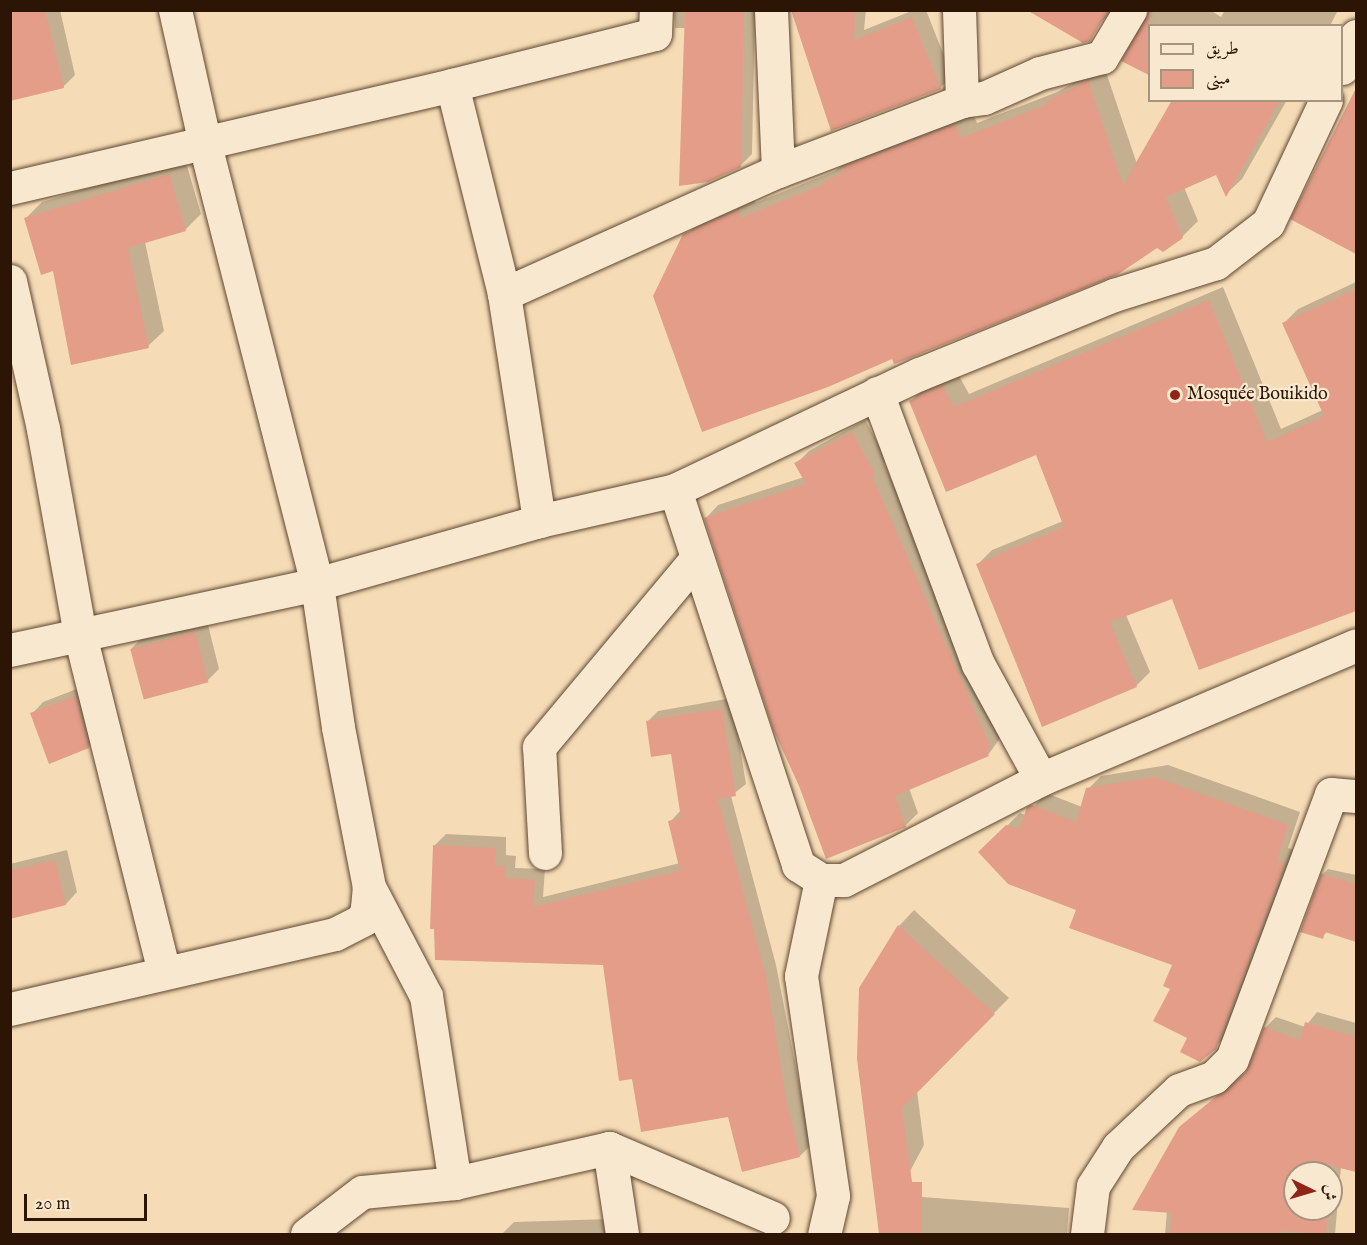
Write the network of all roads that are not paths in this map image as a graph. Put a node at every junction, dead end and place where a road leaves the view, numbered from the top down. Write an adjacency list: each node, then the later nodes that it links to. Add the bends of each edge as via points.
1 (175, 10): 11 (street)
2 (656, 10): 8 (street, via 655,34)
3 (771, 10): 12 (street)
4 (959, 10): 9 (street)
5 (1130, 10): 9 (street, via 1102,57 1040,73 984,98)
6 (1356, 36): 7 (street)
7 (1343, 64)
8 (452, 86): 11 (street); 15 (street)
9 (962, 101): 12 (street)
10 (1325, 102): 16 (street, via 1268,223 1216,263 1114,295)
11 (205, 144): 13 (street); 20 (street)
12 (778, 171): 15 (street)
13 (10, 188)
14 (10, 281): 21 (street, via 43,429)
15 (504, 294): 18 (street)
16 (878, 393): 17 (street); 24 (street, via 978,664)
17 (675, 490): 18 (street); 19 (street)
18 (539, 521): 20 (street)
19 (697, 558): 26 (street, via 539,747); 27 (street, via 798,865)
20 (317, 584): 21 (street); 28 (street, via 338,728)
21 (80, 635): 23 (street); 29 (street)
22 (1356, 645): 24 (street)
23 (10, 650)
24 (1041, 779): 27 (street, via 844,880)
25 (1356, 796): 37 (street, via 1330,794 1232,1059 1214,1077 1179,1090 1118,1147 1093,1186)
26 (545, 853)
27 (820, 880): 36 (street, via 801,976 833,1196)
28 (369, 887): 29 (street, via 364,919 354,927 300,943); 32 (street, via 426,996)
29 (164, 972): 30 (street)
30 (12, 1003)
31 (609, 1148): 32 (street); 33 (street); 35 (street)
32 (454, 1183): 34 (street, via 362,1192)
33 (773, 1218)
34 (307, 1234)
35 (622, 1234)
36 (824, 1234)
37 (1087, 1234)

